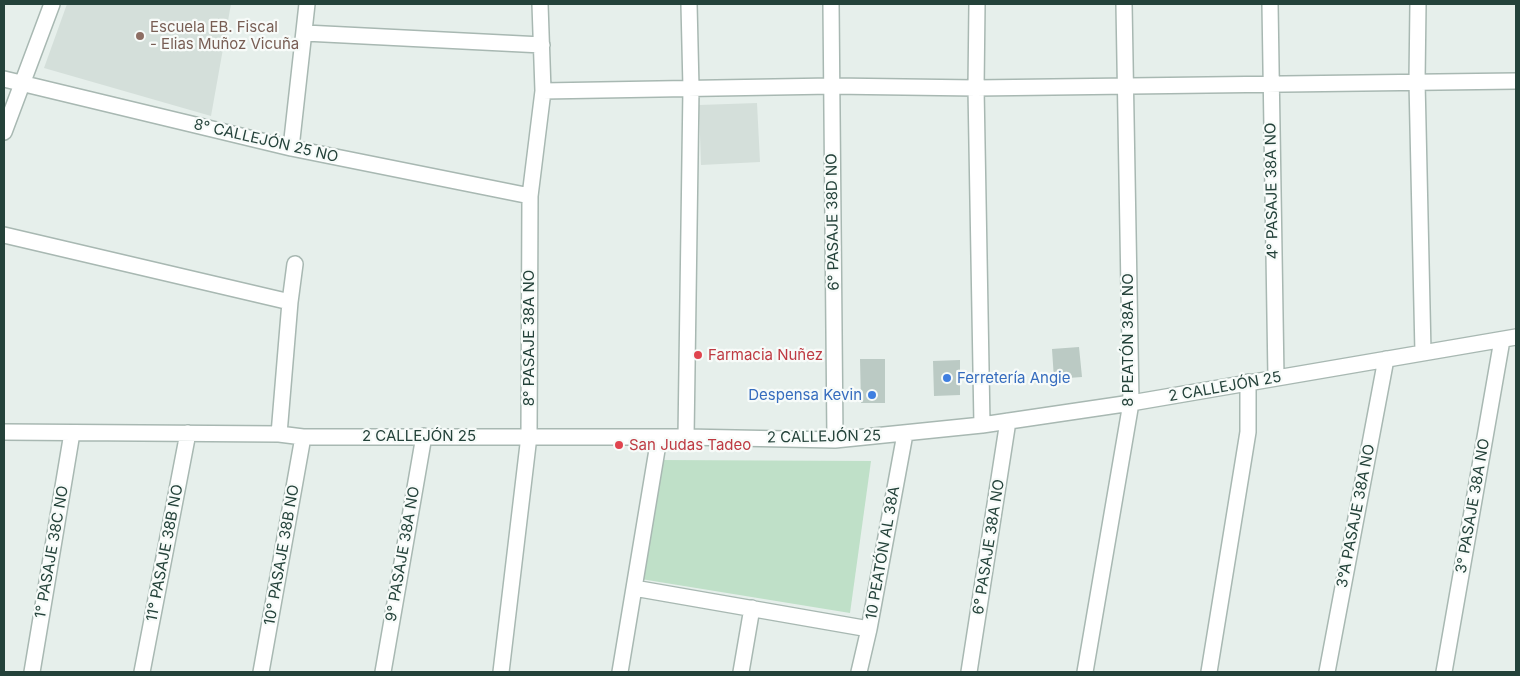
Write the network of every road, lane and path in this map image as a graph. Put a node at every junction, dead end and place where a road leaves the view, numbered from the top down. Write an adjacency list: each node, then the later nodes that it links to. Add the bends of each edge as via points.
1 (52, 4): 15 (street)
2 (307, 4): 10 (street)
3 (540, 4): 11 (street, 8° PASAJE 38A NO)
4 (689, 4): 19 (street)
5 (831, 4): 17 (street, 6° PASAJE 38D NO)
6 (977, 4): 20 (street)
7 (1124, 4): 18 (street, 8 PEATÓN 38A NO)
8 (1270, 4): 16 (street, 4° PASAJE 38A NO)
9 (1418, 4): 14 (street)
10 (305, 33): 11 (street); 23 (street)
11 (542, 45): 21 (street, 8° PASAJE 38A NO)
12 (4, 79): 15 (street, 8° CALLEJÓN 25 NO)
13 (1516, 81): 14 (street)
14 (1417, 82): 16 (street); 29 (street)
15 (21, 84): 22 (street); 23 (street, 8° CALLEJÓN 25 NO)
16 (1270, 84): 18 (street); 31 (street, 4° PASAJE 38A NO)
17 (832, 86): 19 (street); 20 (street); 46 (street, 6° PASAJE 38D NO)
18 (1125, 86): 20 (street); 33 (street, 8 PEATÓN 38A NO)
19 (691, 88): 21 (street); 44 (street)
20 (976, 88): 35 (street)
21 (543, 90): 24 (street, 8° PASAJE 38A NO)
22 (4, 132)
23 (291, 148): 24 (street, 8° CALLEJÓN 25 NO)
24 (530, 196): 42 (street, 8° PASAJE 38A NO)
25 (4, 235): 27 (street)
26 (295, 264): 27 (street)
27 (290, 302): 39 (street)
28 (1509, 338): 29 (street, 2 CALLEJÓN 25); 62 (street, 3° PASAJE 38A NO)
29 (1423, 353): 30 (street, 2 CALLEJÓN 25)
30 (1386, 359): 31 (street, 2 CALLEJÓN 25); 61 (street, 3°A PASAJE 38A NO)
31 (1276, 378): 32 (street, 2 CALLEJÓN 25)
32 (1248, 382): 33 (street, 2 CALLEJÓN 25); 60 (street, via 1248,432)
33 (1130, 403): 34 (street, 2 CALLEJÓN 25); 59 (street, 8 PEATÓN 38A NO)
34 (1008, 421): 35 (street, 2 CALLEJÓN 25); 58 (street, 6° PASAJE 38A NO)
35 (982, 425): 40 (street, 2 CALLEJÓN 25)
36 (4, 432): 37 (street, 2 CALLEJÓN 25)
37 (72, 432): 38 (street, 2 CALLEJÓN 25); 50 (street, 1° PASAJE 38C NO)
38 (188, 434): 39 (street, 2 CALLEJÓN 25); 51 (street, 11° PASAJE 38B NO)
39 (279, 434): 43 (street, 2 CALLEJÓN 25)
40 (905, 434): 46 (street, 2 CALLEJÓN 25); 49 (street, 10 PEATÓN AL 38A)
41 (424, 436): 42 (street, 2 CALLEJÓN 25); 43 (street, 2 CALLEJÓN 25); 53 (street, 9° PASAJE 38A NO)
42 (529, 436): 45 (street, 2 CALLEJÓN 25); 54 (street, 8° PASAJE 38A NO)
43 (303, 437): 52 (street, 10° PASAJE 38B NO)
44 (686, 437): 45 (street, 2 CALLEJÓN 25); 46 (street, 2 CALLEJÓN 25)
45 (659, 438): 47 (street)
46 (835, 440)
47 (634, 588): 48 (street); 55 (street)
48 (752, 608): 49 (street); 56 (street)
49 (869, 629): 57 (street, 10 PEATÓN AL 38A)
50 (32, 672)
51 (142, 672)
52 (261, 672)
53 (382, 672)
54 (501, 672)
55 (620, 672)
56 (741, 672)
57 (859, 672)
58 (969, 672)
59 (1085, 672)
60 (1208, 672)
61 (1327, 672)
62 (1444, 672)

